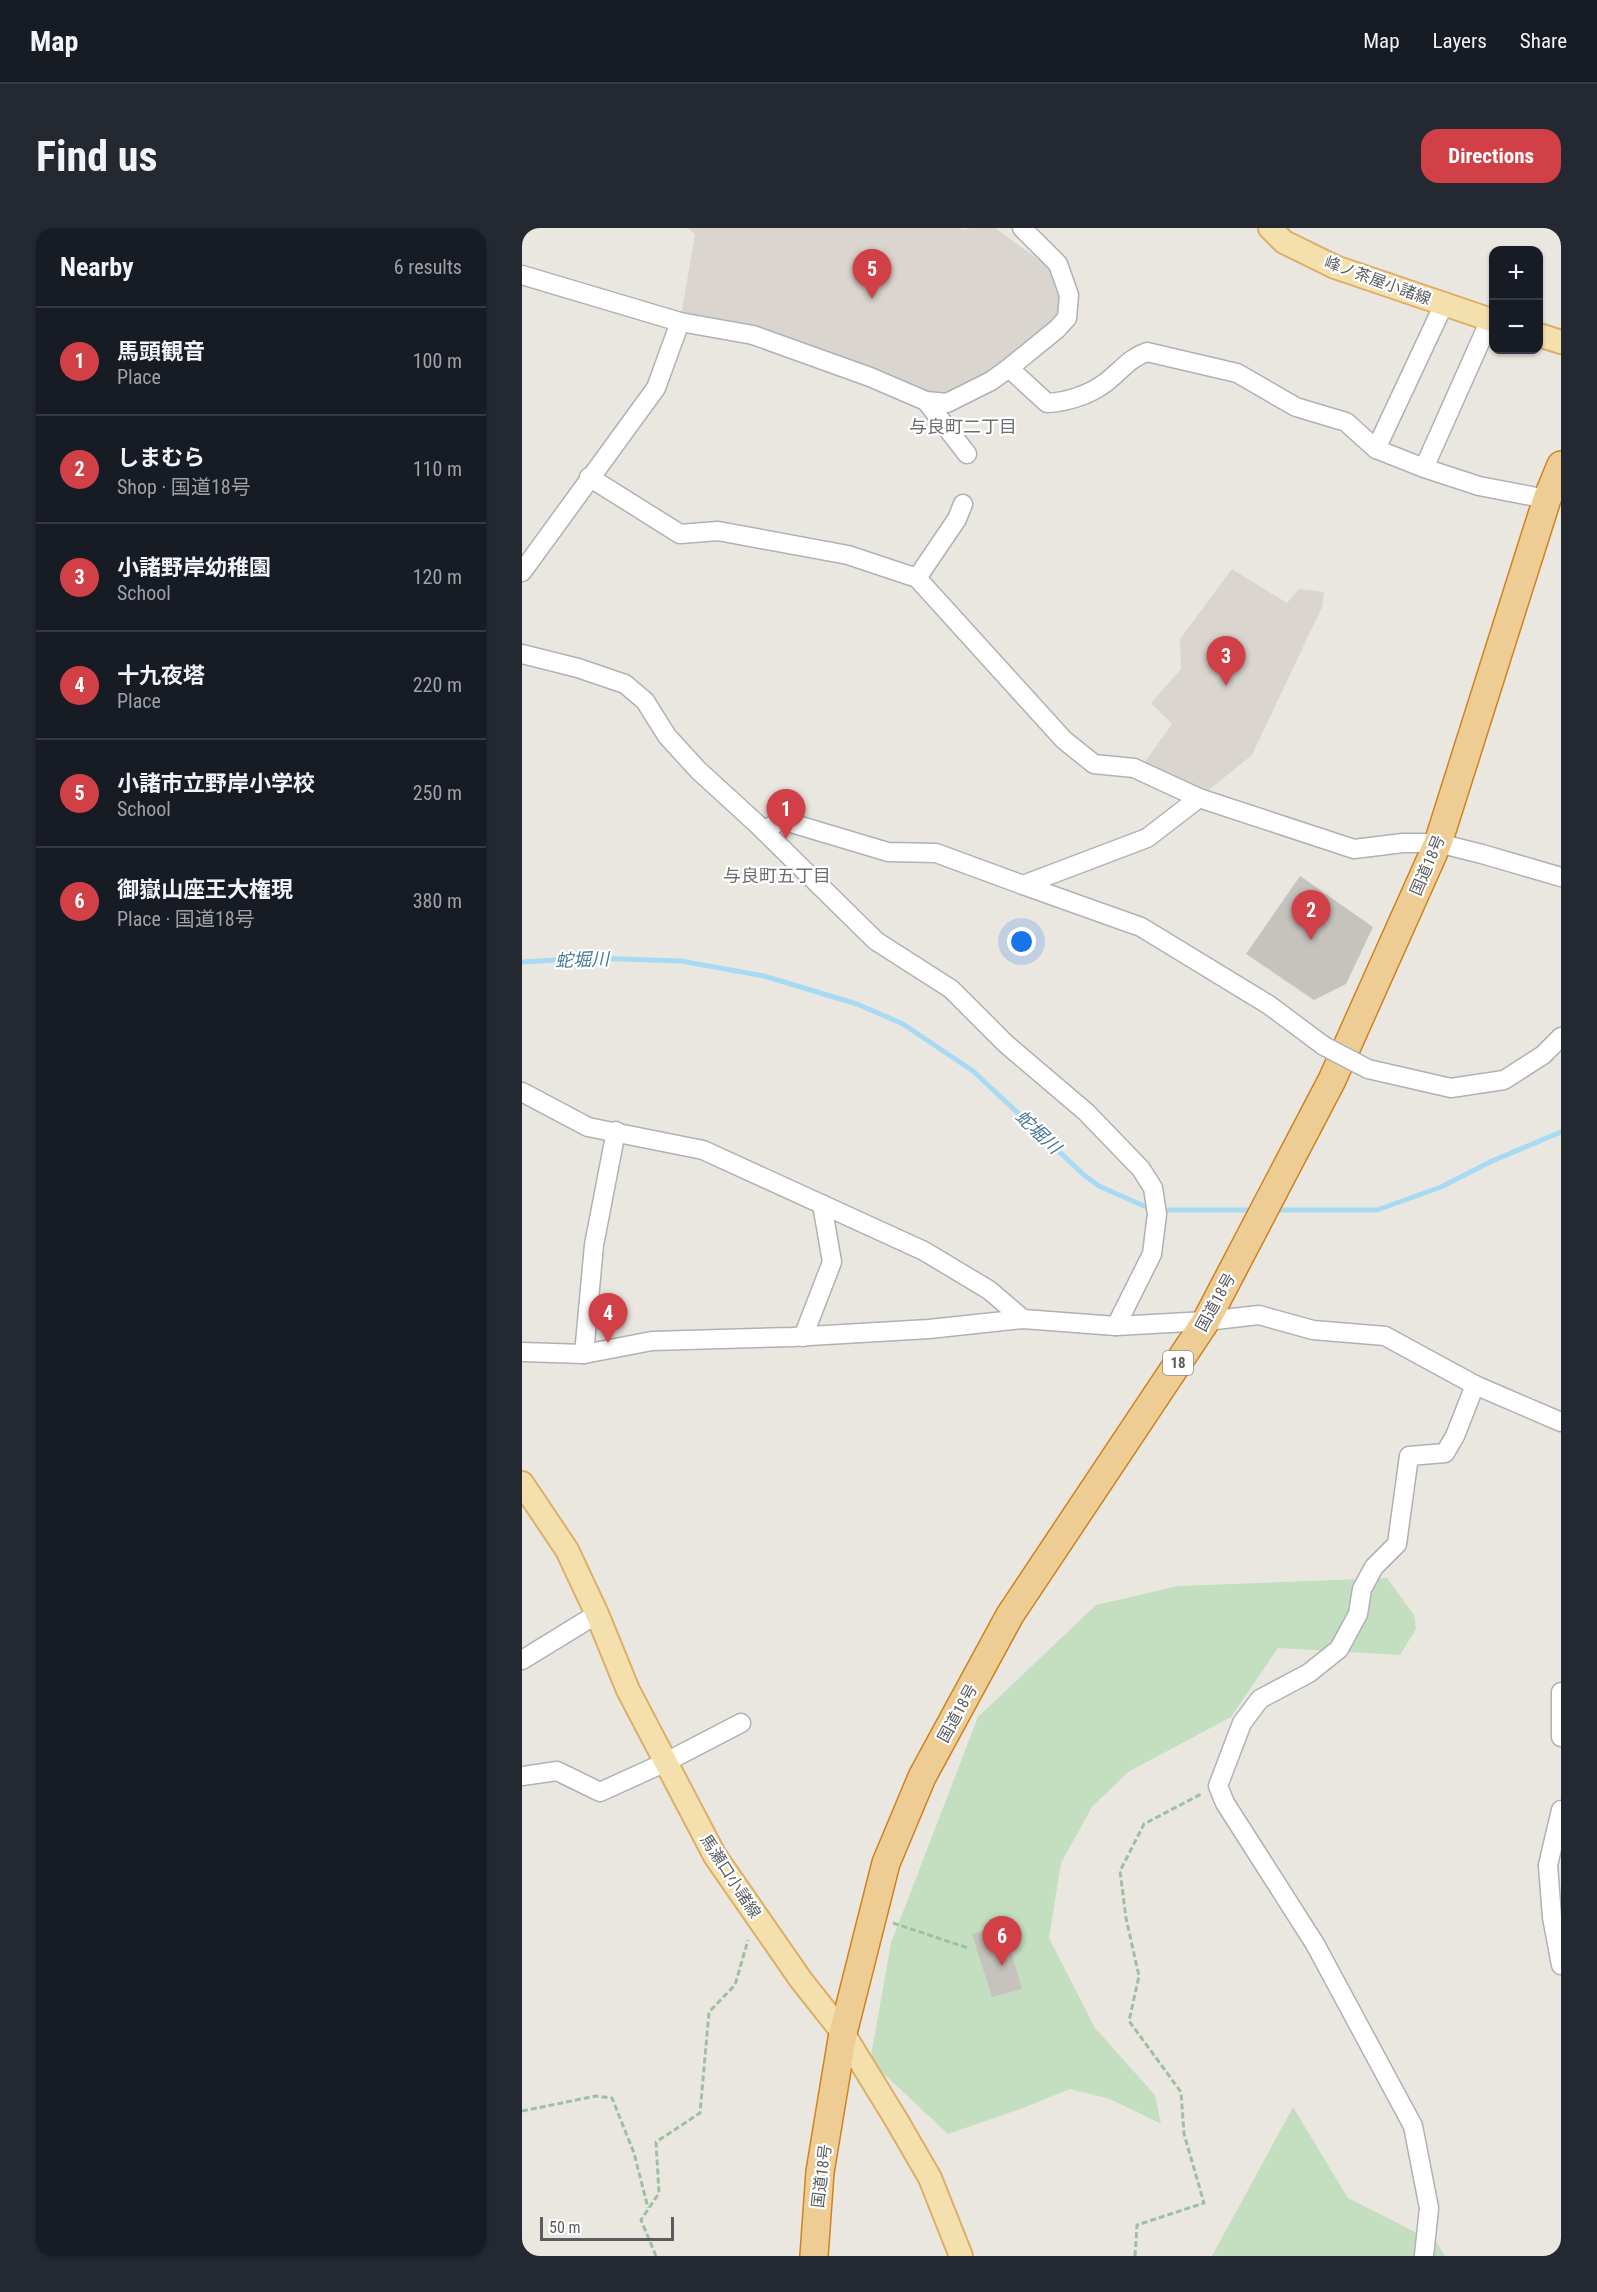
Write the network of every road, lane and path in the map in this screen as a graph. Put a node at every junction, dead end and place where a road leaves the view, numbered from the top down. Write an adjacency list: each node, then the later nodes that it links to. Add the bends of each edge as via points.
1 (1022, 228): 10 (street, via 1058,264 1069,295 1067,318)
2 (1270, 228): 4 (main road, 峰ノ茶屋小諸線, via 1284,242 1335,267)
3 (522, 275): 6 (street)
4 (1444, 304): 5 (main road, 峰ノ茶屋小諸線); 12 (street)
5 (1489, 319)
6 (680, 322): 11 (street, via 753,335); 16 (street, via 656,388)
7 (1489, 327): 15 (street)
8 (1543, 336): 9 (main road)
9 (1561, 342)
10 (1009, 368): 11 (street, via 947,404); 12 (street, via 1047,403 1067,402 1104,384 1135,356 1147,352 1237,373 1296,406 1346,422)
11 (926, 401): 13 (street)
12 (1376, 449): 15 (street)
13 (967, 454)
14 (1561, 465): 17 (highway, 国道18号 / 18)
15 (1424, 468): 17 (street, via 1479,486)
16 (589, 477): 19 (street); 20 (street, via 680,534 718,531 848,555)
17 (1547, 499): 24 (highway, 国道18号 / 18)
18 (963, 504): 20 (street)
19 (522, 572)
20 (917, 579): 22 (street, via 1064,740 1094,764 1134,768)
21 (522, 654): 23 (street, via 598,673 625,684 645,701 667,736 698,770)
22 (1199, 798): 24 (street, via 1354,849); 26 (street, via 1148,838)
23 (764, 831): 26 (street, via 781,820 888,852 936,853); 33 (street, via 876,941 951,989 1006,1044 1086,1112 1141,1169 1153,1188 1157,1214 1152,1254)
24 (1438, 843): 25 (street); 32 (highway, 国道18号 / 18, via 1332,1080)
25 (1561, 877)
26 (1023, 885): 27 (street, bridge, via 1141,927 1269,1005 1324,1046 1368,1069 1451,1088 1504,1080 1543,1055)
27 (1561, 1037)
28 (522, 1092): 29 (street, via 588,1127)
29 (616, 1131): 30 (street, via 703,1150); 36 (street, via 594,1245)
30 (822, 1204): 31 (street, via 924,1251 989,1290); 34 (street, via 832,1262)
31 (1023, 1319): 33 (street); 34 (street)
32 (1206, 1321): 33 (street); 37 (street, via 1259,1315 1313,1330 1385,1336); 49 (highway, 国道18号 / 18, via 1010,1615 922,1777 886,1863)
33 (1116, 1326)
34 (803, 1337): 36 (street, via 652,1341)
35 (522, 1352): 36 (street)
36 (584, 1354)
37 (1475, 1385): 38 (street); 47 (street, via 1445,1453 1409,1456 1397,1544 1374,1567 1362,1588 1358,1614 1339,1649 1310,1673 1260,1699 1242,1723)
38 (1561, 1422)
39 (522, 1483): 40 (main road, 馬瀬口小諸線, via 567,1550)
40 (597, 1614): 41 (street); 45 (main road, 馬瀬口小諸線, via 628,1690)
41 (522, 1660)
42 (1561, 1692): 44 (street)
43 (741, 1723): 45 (street)
44 (1561, 1737)
45 (666, 1762): 46 (street, via 600,1792 557,1771); 53 (main road, 馬瀬口小諸線, via 716,1856 801,1980)
46 (522, 1776)
47 (1218, 1786): 59 (path, via 1144,1824 1120,1871 1139,1976 1130,2021 1181,2092 1184,2134 1204,2203 1137,2225); 60 (street, via 1315,1944 1413,2126 1429,2208)
48 (1561, 1810): 52 (street, via 1548,1865)
49 (874, 1916): 51 (path); 53 (highway, 国道18号 / 18)
50 (747, 1929): 55 (path, via 748,1941 735,1985 709,2012 700,2113 656,2142 659,2193)
51 (968, 1948)
52 (1561, 1965)
53 (843, 2033): 57 (highway, 国道18号 / 18, via 820,2172); 58 (main road, 馬瀬口小諸線, via 930,2178)
54 (522, 2111): 55 (path, via 596,2096 612,2098 634,2153)
55 (648, 2209): 56 (path, via 641,2220)
56 (656, 2256)
57 (814, 2256)
58 (961, 2256)
59 (1135, 2256)
60 (1424, 2256)

